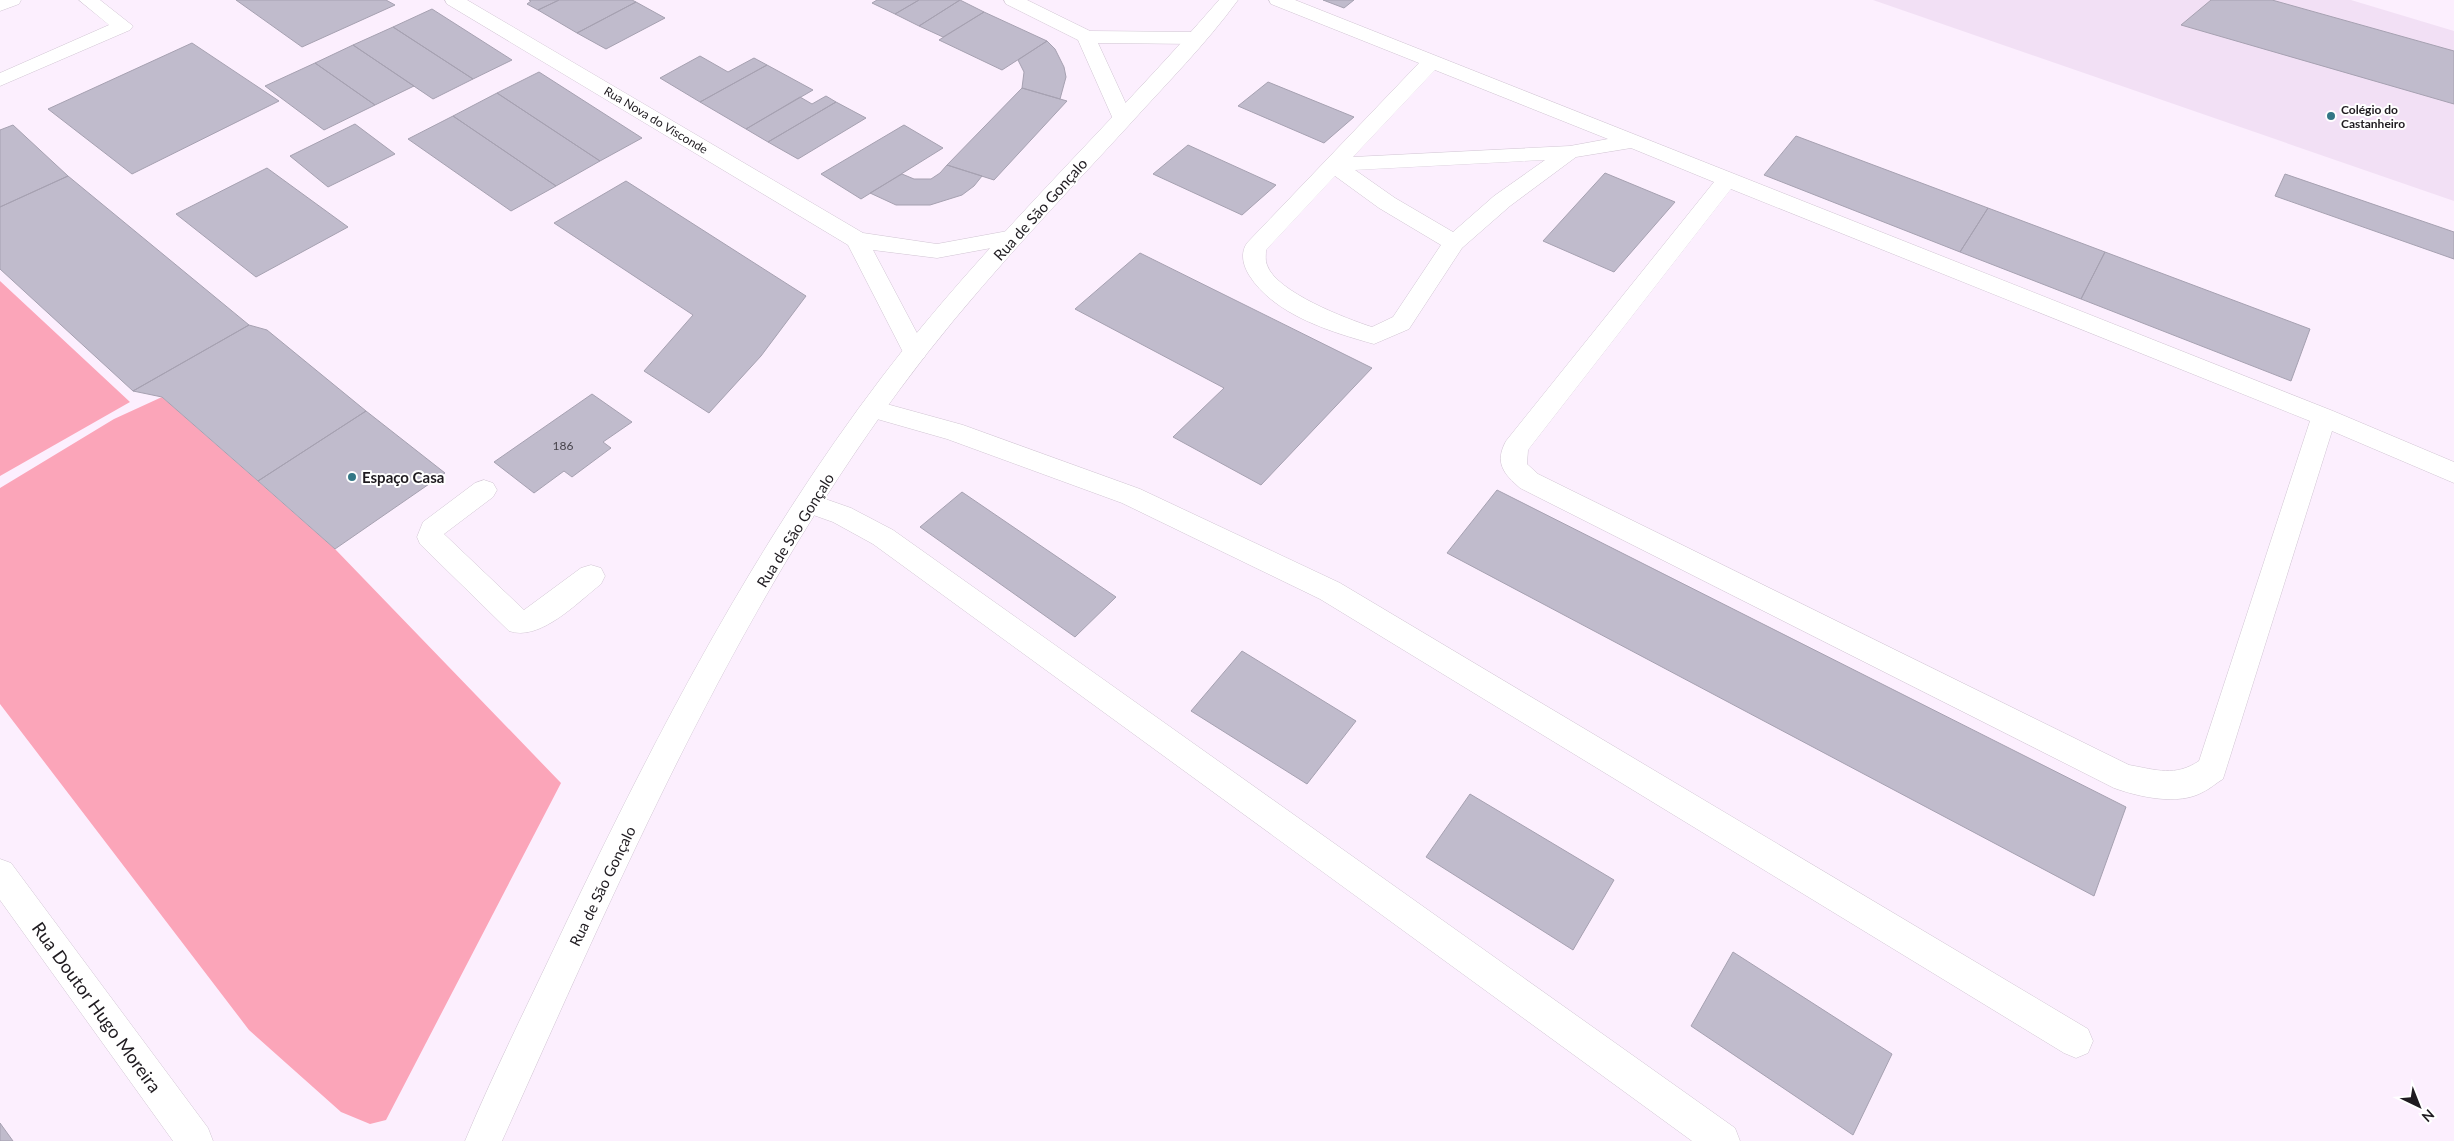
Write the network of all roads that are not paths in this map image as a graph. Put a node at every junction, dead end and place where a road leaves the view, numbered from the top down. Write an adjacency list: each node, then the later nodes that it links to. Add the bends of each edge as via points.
1 (12, 0): 7 (street)
2 (88, 0): 11 (street, via 123,26)
3 (454, 0): 18 (street, Rua Nova do Visconde)
4 (1014, 0): 8 (street)
5 (1229, 0): 9 (street, Rua de São Gonçalo)
6 (1278, 0): 10 (street)
7 (0, 5)
8 (1086, 37): 9 (street); 12 (street)
9 (1197, 38): 12 (street, Rua de São Gonçalo)
10 (1432, 61): 13 (street); 15 (street)
11 (0, 80)
12 (1123, 119): 17 (street, Rua de São Gonçalo)
13 (1634, 142): 14 (street); 16 (street)
14 (1570, 152): 15 (street); 19 (street, via 1502,201)
15 (1333, 165): 19 (street, via 1387,204); 19 (street, via 1255,248 1256,267 1271,287 1328,322 1374,336 1401,323)
16 (1727, 179): 22 (street); 22 (street, via 1515,448 1514,468 1538,485 2125,778 2163,785 2192,783 2212,769)
17 (1013, 237): 18 (street, Rua Nova do Visconde, via 937,251); 20 (street, Rua de São Gonçalo)
18 (857, 240): 20 (street)
19 (1454, 243)
20 (915, 352): 21 (street, Rua de São Gonçalo)
21 (872, 409): 25 (street, Rua de São Gonçalo); 28 (street, via 954,432 1131,496 1330,591)
22 (2324, 417): 23 (street)
23 (2454, 472)
24 (484, 490): 26 (street, via 432,529 430,537 519,623 538,617)
25 (811, 504): 30 (street, Rua de São Gonçalo, via 775,559 701,687 606,877); 31 (street, via 842,515 883,537)
26 (591, 576)
27 (0, 874): 29 (street, Rua Doutor Hugo Moreira)
28 (2076, 1040)
29 (195, 1141)
30 (483, 1141)
31 (1722, 1141)

